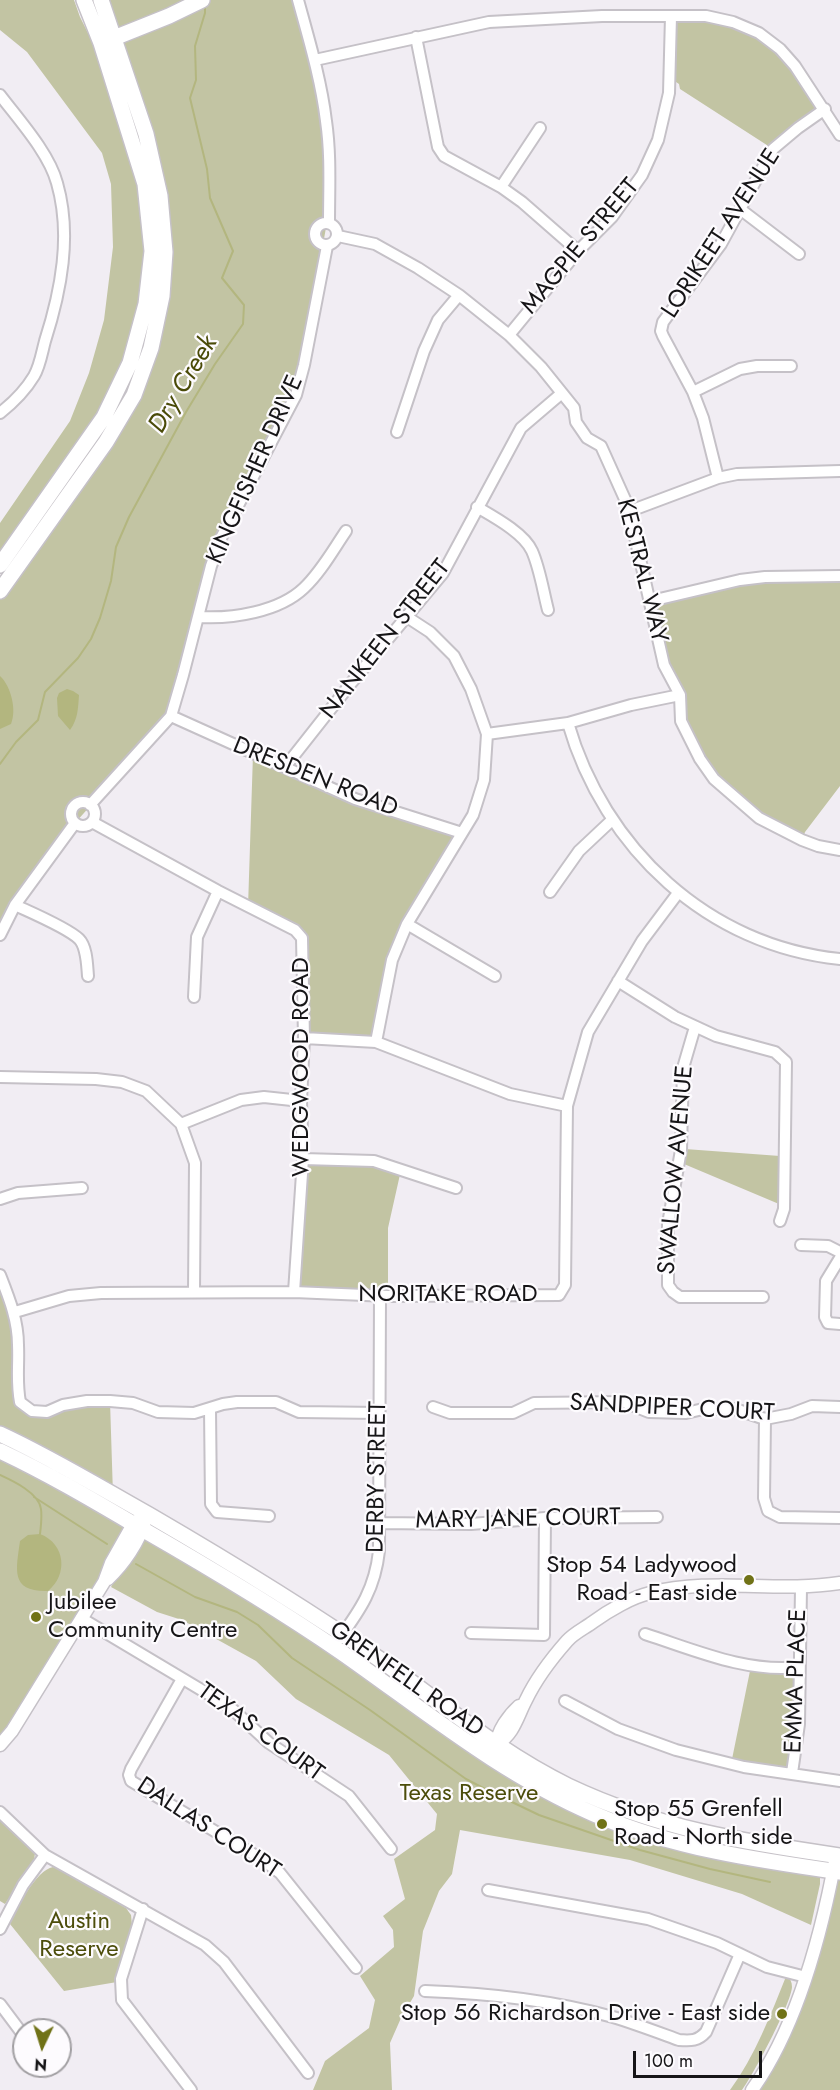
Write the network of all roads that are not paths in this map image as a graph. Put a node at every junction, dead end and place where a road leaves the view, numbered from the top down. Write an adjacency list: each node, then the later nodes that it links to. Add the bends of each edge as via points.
1 (84, 0): 7 (main road)
2 (101, 0): 7 (main road)
3 (298, 0): 8 (street)
4 (200, 1): 7 (main road)
5 (671, 16): 6 (street, via 489,22); 10 (street, via 706,16 759,33 795,66); 18 (street, MAGPIE STREET, via 669,93 658,140 642,176 612,217)
6 (416, 37): 8 (street); 13 (street, via 438,147 453,162)
7 (107, 40): 32 (main road, via 145,184 152,251 146,304 130,363 104,417); 34 (main road, via 146,134 160,196 165,252 162,296 151,348 134,394 106,442)
8 (315, 60): 15 (street, via 329,153)
9 (0, 95): 25 (street, via 45,157 57,182 64,235 56,304 35,374 20,397)
10 (825, 109): 12 (street); 14 (street, LORIKEET AVENUE, via 773,149)
11 (540, 128): 13 (street)
12 (840, 135)
13 (501, 187): 18 (street)
14 (740, 209): 19 (street); 23 (street, LORIKEET AVENUE, via 721,244 663,322 663,336)
15 (329, 223): 16 (street, via 335,226); 17 (street, via 319,225 315,233 318,242)
16 (338, 236): 17 (street); 20 (street, KESTRAL WAY, via 375,244)
17 (327, 246): 37 (street, KINGFISHER DRIVE, via 296,395 222,536)
18 (578, 251): 21 (street, MAGPIE STREET)
19 (799, 254)
20 (459, 295): 21 (street, KESTRAL WAY); 26 (street, via 438,320)
21 (508, 335): 24 (street, KESTRAL WAY, via 542,367)
22 (791, 366): 23 (street, via 740,369)
23 (693, 392): 28 (street, LORIKEET AVENUE)
24 (562, 393): 29 (street, NANKEEN STREET, via 521,428); 30 (street, KESTRAL WAY, via 574,408 576,422 587,438 601,446)
25 (0, 413)
26 (397, 432)
27 (840, 471): 28 (street, via 753,472)
28 (718, 478): 30 (street)
29 (477, 507): 36 (street, via 501,521 532,550); 38 (street, NANKEEN STREET, via 443,573)
30 (630, 511): 35 (street, KESTRAL WAY)
31 (346, 531): 37 (street, via 302,590 272,607 224,618)
32 (0, 565)
33 (840, 576): 35 (street, via 740,580)
34 (2, 585)
35 (651, 601): 39 (street, KESTRAL WAY, via 664,665)
36 (548, 610)
37 (198, 617): 40 (street, KINGFISHER DRIVE)
38 (407, 617): 42 (street, via 430,632 454,656); 43 (street, NANKEEN STREET)
39 (680, 695): 41 (street); 49 (street, KESTRAL WAY, via 681,721 686,733 721,785 759,818 802,840)
40 (171, 716): 43 (street, DRESDEN ROAD); 44 (street, KINGFISHER DRIVE)
41 (568, 723): 42 (street); 45 (street, via 576,753)
42 (487, 734): 48 (street, via 484,780)
43 (285, 767): 48 (street, DRESDEN ROAD, via 355,799)
44 (90, 805): 46 (street, via 95,815); 47 (street, via 83,802 73,808 71,816)
45 (612, 820): 51 (street, via 579,851); 52 (street, via 639,855)
46 (92, 822): 47 (street, via 86,826); 50 (street, WEDGWOOD ROAD)
47 (75, 823): 53 (street)
48 (462, 833): 54 (street)
49 (840, 850)
50 (218, 891): 60 (street, via 197,937); 62 (street, WEDGWOOD ROAD, via 295,930 302,938)
51 (550, 892)
52 (678, 893): 56 (street, via 746,933 808,953); 59 (street, NORITAKE ROAD)
53 (15, 905): 55 (street); 57 (street, via 80,939)
54 (407, 924): 58 (street); 63 (street, via 392,960)
55 (0, 935)
56 (840, 958)
57 (88, 976)
58 (495, 976)
59 (618, 981): 61 (street); 66 (street, NORITAKE ROAD, via 588,1032)
60 (195, 997)
61 (695, 1027): 72 (street, via 775,1052 786,1062); 80 (street, SWALLOW AVENUE, via 683,1068 681,1150 668,1224 668,1285 680,1297)
62 (304, 1038): 63 (street); 65 (street, WEDGWOOD ROAD)
63 (376, 1042): 66 (street, via 510,1094)
64 (0, 1077): 67 (street, via 122,1082 146,1091)
65 (301, 1101): 67 (street, via 264,1097 241,1100); 68 (street, WEDGWOOD ROAD)
66 (567, 1106): 79 (street, NORITAKE ROAD, via 565,1285 559,1295)
67 (181, 1124): 77 (street, via 195,1163)
68 (303, 1159): 70 (street, via 374,1161); 78 (street, WEDGWOOD ROAD)
69 (82, 1188): 71 (street, via 18,1193)
70 (456, 1188)
71 (0, 1199)
72 (780, 1221)
73 (801, 1245): 74 (street, via 828,1246)
74 (840, 1252)
75 (840, 1258): 82 (street, via 826,1281 825,1314 828,1323)
76 (0, 1275): 81 (street)
77 (194, 1292): 78 (street, NORITAKE ROAD); 81 (street, NORITAKE ROAD, via 69,1296)
78 (294, 1292): 79 (street, NORITAKE ROAD)
79 (380, 1296): 86 (street, DERBY STREET)
80 (763, 1298)
81 (15, 1312): 85 (street, via 19,1344 16,1384 20,1402 32,1411 47,1412 87,1401 133,1403 158,1412 194,1413)
82 (840, 1324)
83 (433, 1407): 87 (street, SANDPIPER COURT, via 450,1413 513,1413 534,1403 624,1402 649,1412 735,1409)
84 (840, 1407): 87 (street, SANDPIPER COURT, via 812,1406)
85 (210, 1409): 86 (street, via 237,1402 276,1402 299,1412); 91 (street, via 211,1504 217,1512)
86 (379, 1413): 95 (street, DERBY STREET)
87 (765, 1419): 94 (street, via 764,1498 768,1511 780,1517)
88 (0, 1434): 90 (main road, GRENFELL ROAD, via 42,1453)
89 (0, 1451): 96 (main road, GRENFELL ROAD)
90 (146, 1514): 96 (street); 102 (main road, GRENFELL ROAD, via 249,1574)
91 (269, 1516)
92 (657, 1517): 93 (street, MARY JANE COURT)
93 (545, 1518): 95 (street, MARY JANE COURT, via 471,1524); 100 (street, via 544,1635)
94 (840, 1518)
95 (379, 1523): 102 (street, DERBY STREET, via 373,1582)
96 (138, 1527): 99 (street, via 119,1568 104,1582); 102 (main road, GRENFELL ROAD)
97 (840, 1583): 98 (street)
98 (801, 1587): 103 (street, EMMA PLACE); 107 (street, via 692,1586 648,1593 604,1614 569,1638 547,1665 521,1716)
99 (81, 1618): 104 (street, TEXAS COURT); 106 (street)
100 (471, 1633)
101 (645, 1634): 103 (street, via 751,1666)
102 (338, 1640): 107 (main road, GRENFELL ROAD)
103 (799, 1667): 108 (street, EMMA PLACE, via 799,1724)
104 (182, 1679): 111 (street, TEXAS COURT, via 230,1707 268,1743 350,1796); 118 (street, DALLAS COURT, via 131,1769 131,1781 280,1873)
105 (565, 1701): 108 (street, via 618,1729 676,1750 731,1764)
106 (0, 1745)
107 (493, 1751): 113 (main road, GRENFELL ROAD, via 527,1781 573,1805 647,1834 711,1851)
108 (792, 1773): 109 (street)
109 (840, 1781)
110 (0, 1812): 112 (street)
111 (391, 1849)
112 (45, 1855): 115 (street); 116 (street, via 23,1885)
113 (837, 1864): 119 (street)
114 (488, 1890): 117 (street, via 648,1919)
115 (143, 1908): 123 (street, via 205,1945 224,1962); 124 (street, via 121,1979 122,2000)
116 (0, 1929)
117 (740, 1954): 119 (street); 120 (street, via 706,2032 691,2041 577,2009 470,1992)
118 (356, 1968)
119 (806, 1977): 125 (street, via 766,2069)
120 (425, 1991)
121 (0, 2004): 122 (street)
122 (12, 2020)
123 (308, 2073)
124 (191, 2090)
125 (752, 2090)

